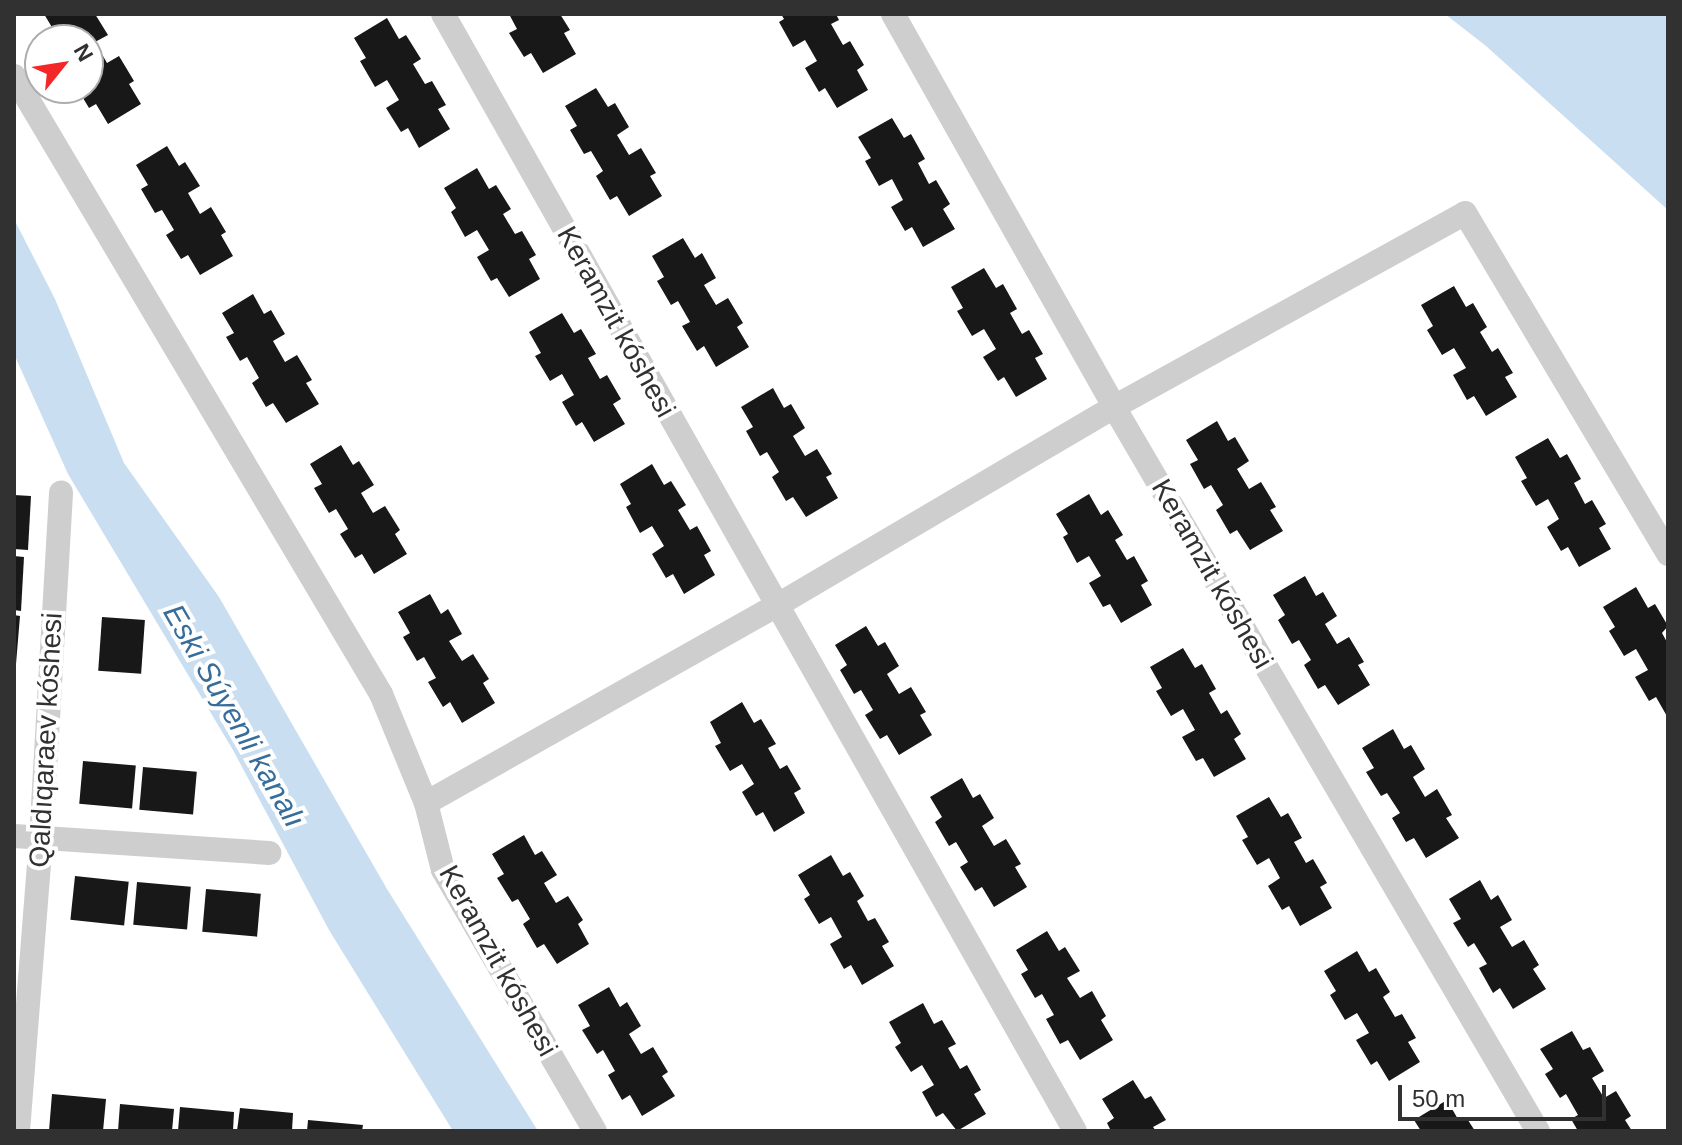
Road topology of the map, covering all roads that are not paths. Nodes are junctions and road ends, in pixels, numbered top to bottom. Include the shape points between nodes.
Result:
1 (443, 14) edge
2 (893, 14) edge
3 (14, 76) edge
4 (1114, 407) junction
5 (61, 493) dead end
6 (1668, 554) edge
7 (776, 606) junction
8 (426, 803) junction
9 (14, 836) edge
10 (41, 840) junction
11 (269, 853) dead end
12 (18, 1131) edge
13 (595, 1131) edge
14 (1075, 1131) edge
15 (1538, 1131) edge

1 - 7 street, Keramzit kóshesi
2 - 4 street, Keramzit kóshesi
3 - 8 street, Keramzit kóshesi via 381,694
4 - 6 street via 1465,213
4 - 7 street
4 - 15 street, Keramzit kóshesi
5 - 10 street, Qaldıqaraev kóshesi
7 - 8 street
7 - 14 street, Keramzit kóshesi
8 - 13 street, Keramzit kóshesi via 443,870
9 - 10 street
10 - 11 street
10 - 12 street, Qaldıqaraev kóshesi

